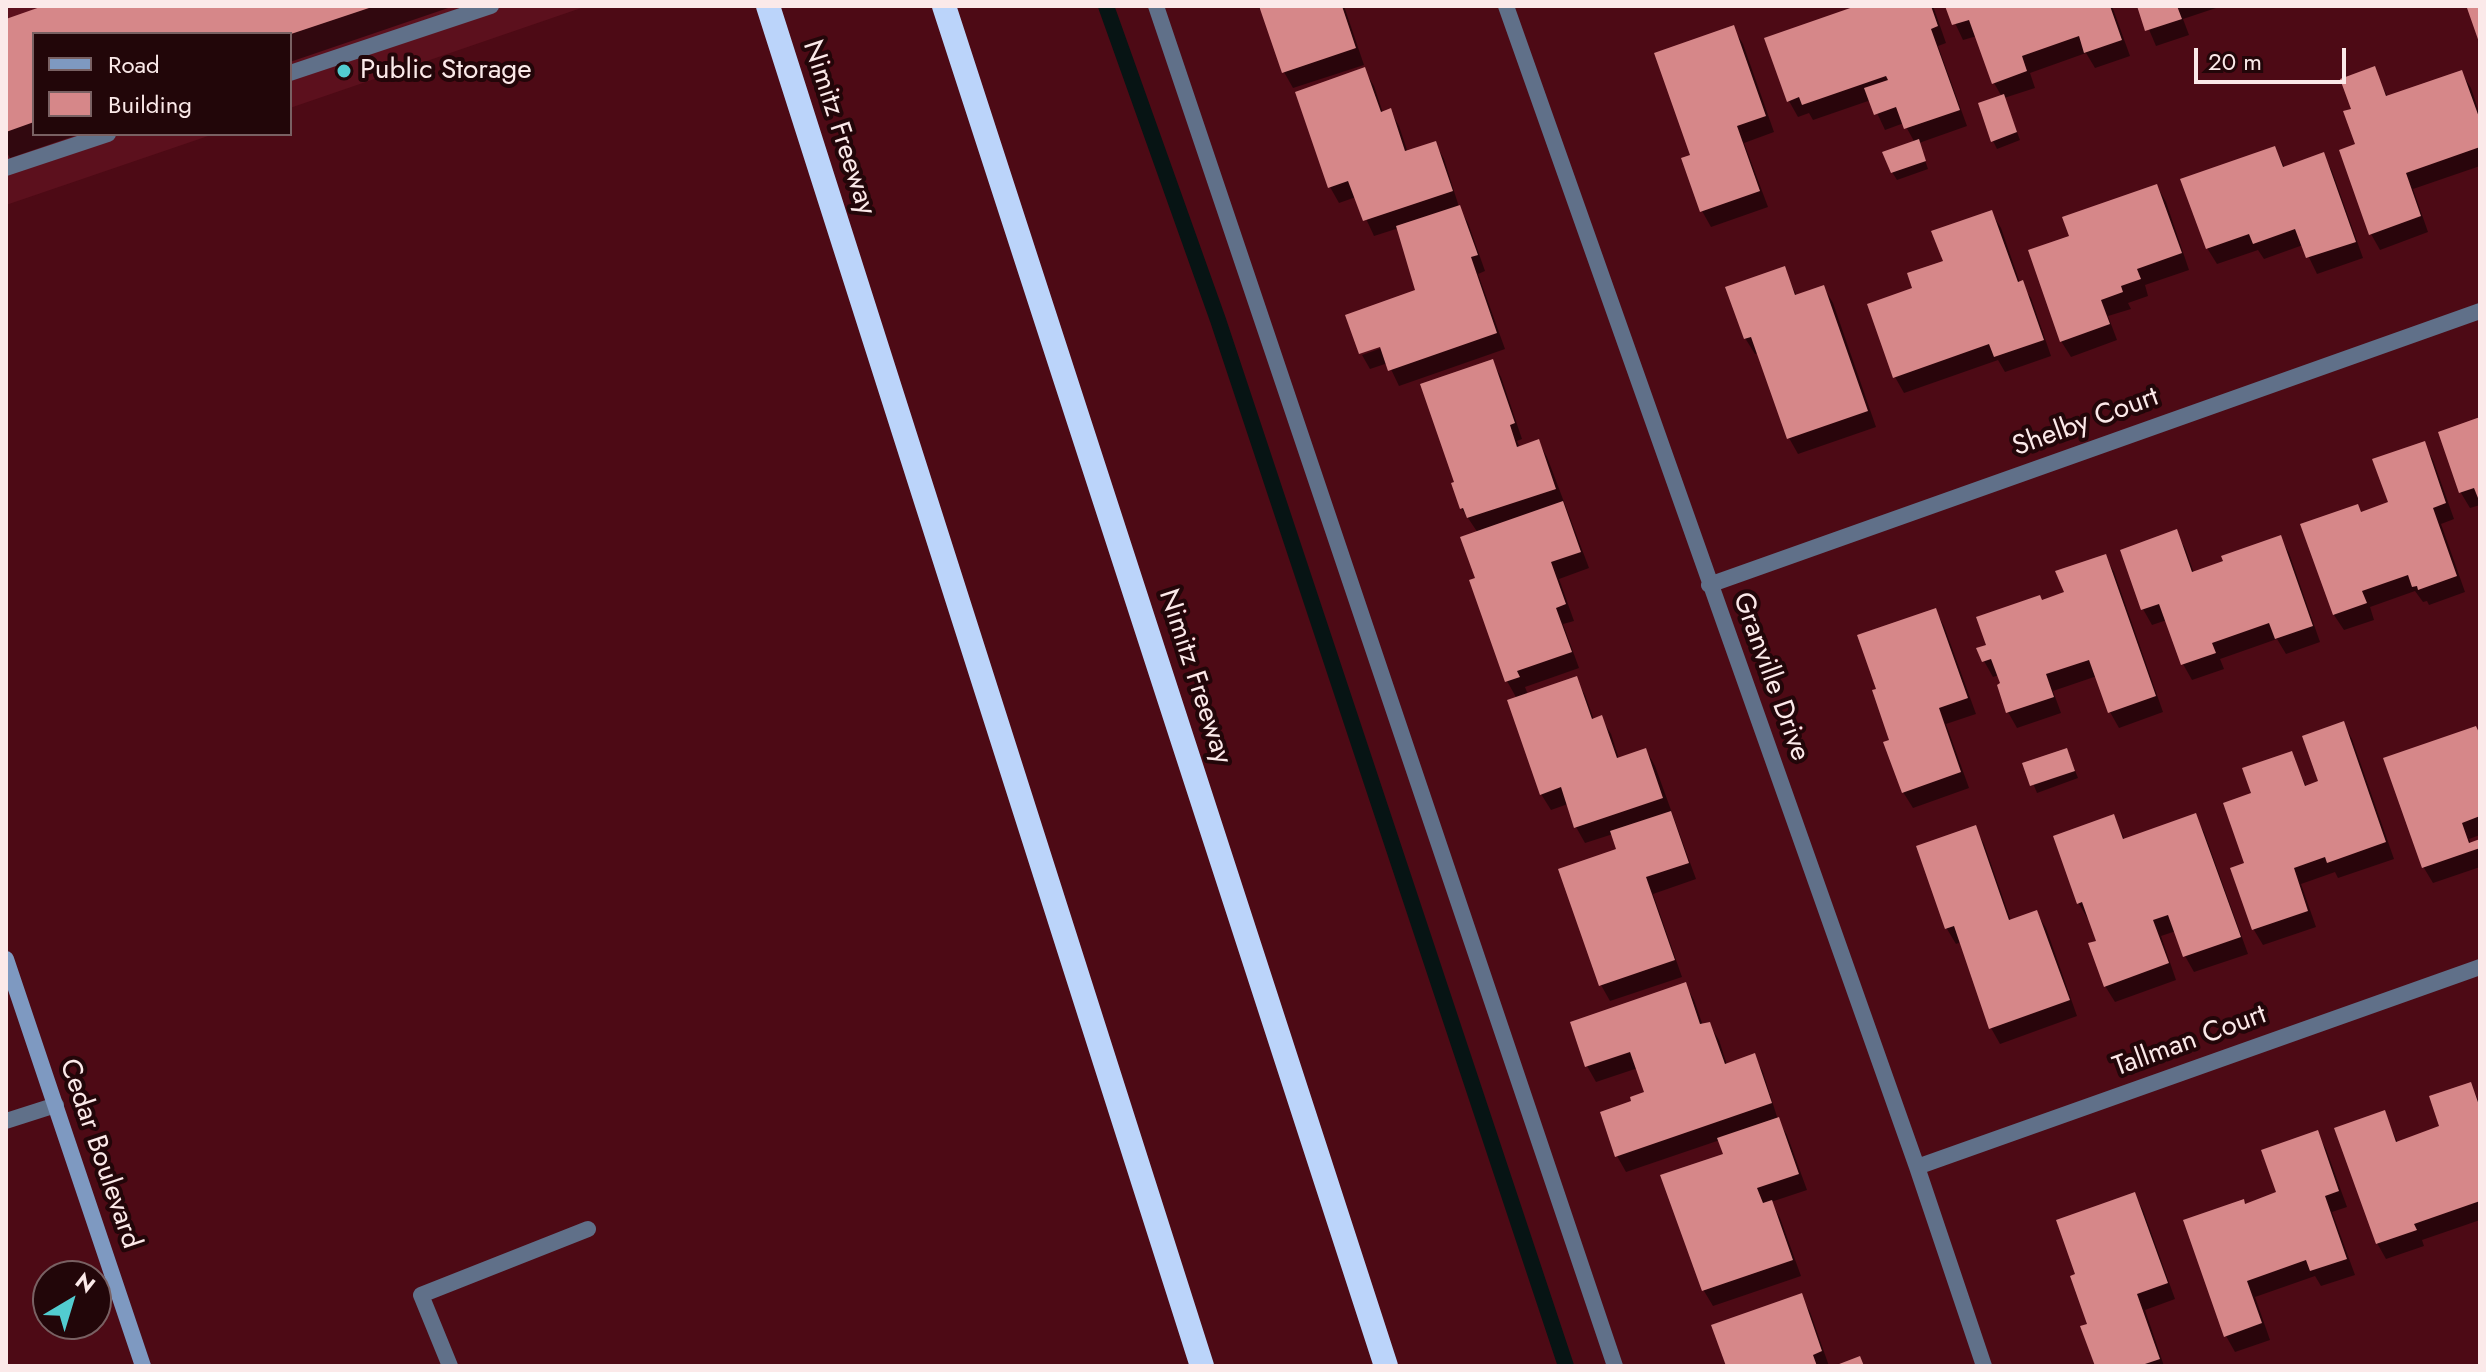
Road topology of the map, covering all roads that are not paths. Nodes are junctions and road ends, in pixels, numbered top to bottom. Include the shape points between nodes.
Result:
1 (491, 6) edge
2 (768, 6) edge
3 (944, 6) edge
4 (1156, 6) edge
5 (1506, 6) edge
6 (292, 72) edge
7 (102, 136) edge
8 (6, 168) edge
9 (2480, 311) edge
10 (1709, 585) junction
11 (6, 959) edge
12 (2480, 967) edge
13 (56, 1105) junction
14 (6, 1121) edge
15 (1917, 1167) junction
16 (588, 1229) dead end
17 (143, 1366) edge
18 (450, 1366) edge
19 (1202, 1366) edge
20 (1386, 1366) edge
21 (1615, 1366) edge
22 (1984, 1366) edge

1 - 6 street
2 - 19 highway, Nimitz Freeway
3 - 20 highway, Nimitz Freeway
4 - 21 street
5 - 10 street, Granville Drive
7 - 8 street
9 - 10 street, Shelby Court
10 - 15 street, Granville Drive
11 - 13 main road, Cedar Boulevard
12 - 15 street, Tallman Court
13 - 14 street
13 - 17 main road, Cedar Boulevard
15 - 22 street, Granville Drive
16 - 18 street via 421,1295

